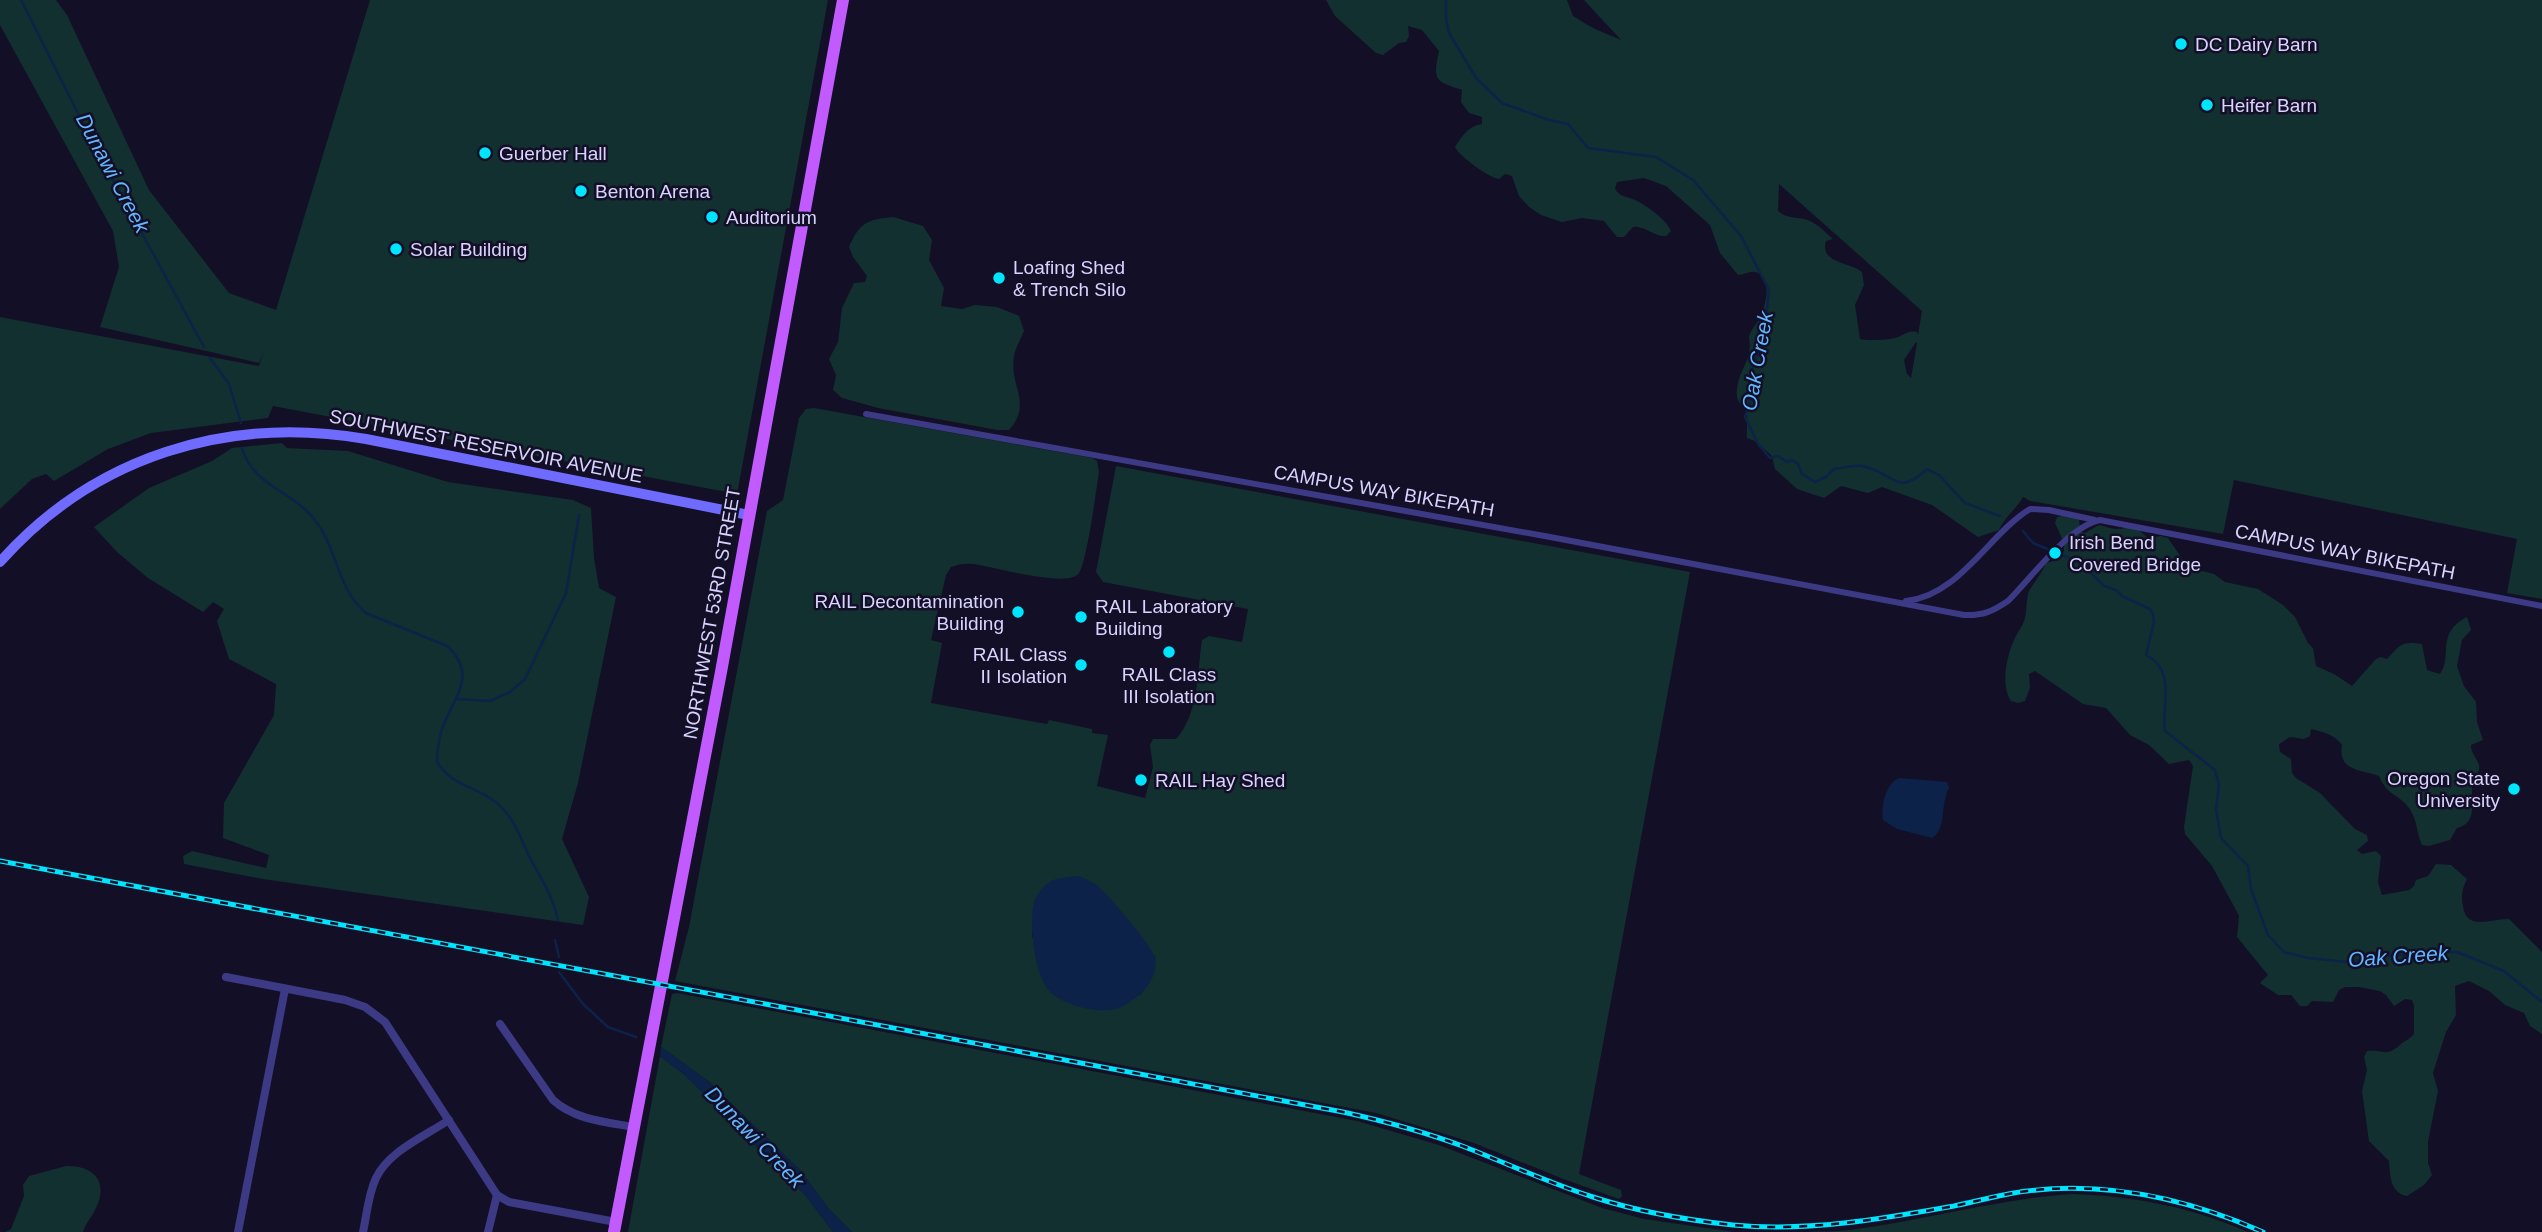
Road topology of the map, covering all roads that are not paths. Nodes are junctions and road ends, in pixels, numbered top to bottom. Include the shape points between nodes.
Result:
1 (843, 0) edge
2 (866, 414) dead end
3 (750, 515) junction
4 (2100, 520) junction
5 (0, 562) edge
6 (1897, 601) junction
7 (2542, 606) edge
8 (226, 977) dead end
9 (285, 989) junction
10 (500, 1024) dead end
11 (449, 1120) junction
12 (634, 1127) junction
13 (497, 1195) junction
14 (615, 1227) edge
15 (238, 1232) edge
16 (363, 1232) edge
17 (488, 1232) edge

1 - 3 main road, NORTHWEST 53RD STREET
2 - 6 street, CAMPUS WAY BIKEPATH
3 - 5 main road, SOUTHWEST RESERVOIR AVENUE via 366,439 325,432 272,432 207,440 115,473 61,506 23,536
3 - 12 main road, NORTHWEST 53RD STREET
4 - 6 street, CAMPUS WAY BIKEPATH via 2030,509 1946,584 1922,597
4 - 6 street, CAMPUS WAY BIKEPATH via 2066,542 2008,601 1986,614 1964,615
4 - 7 street, CAMPUS WAY BIKEPATH
8 - 9 street
9 - 11 street via 345,1000 374,1013 385,1022
9 - 15 street
10 - 12 street via 564,1110
11 - 13 street
11 - 16 street via 382,1169 371,1191
12 - 14 main road, NORTHWEST 53RD STREET
13 - 14 street via 509,1202
13 - 17 street

